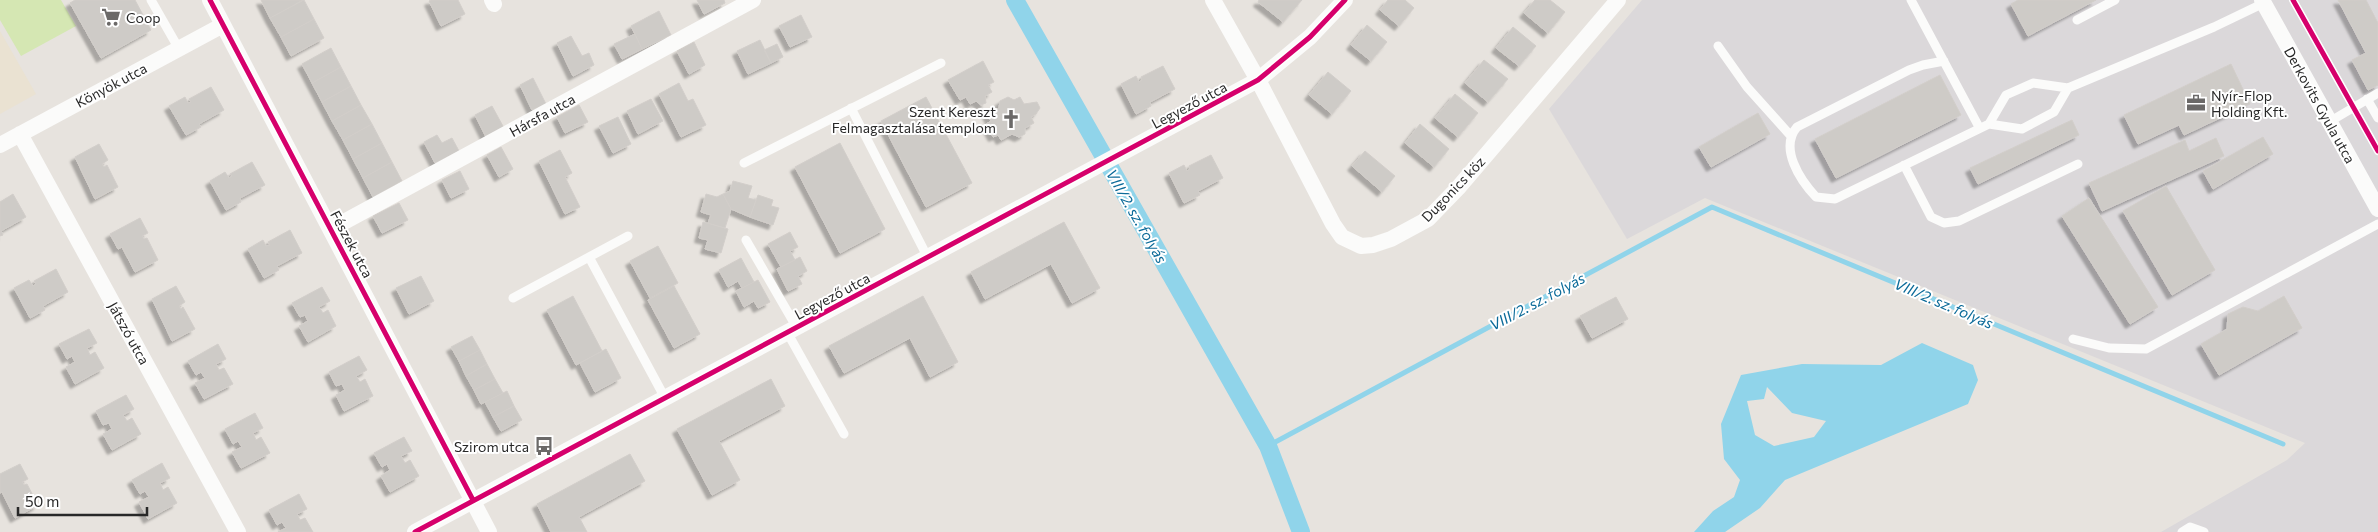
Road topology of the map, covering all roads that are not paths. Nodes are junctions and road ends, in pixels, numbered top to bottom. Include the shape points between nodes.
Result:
1 (151, 0) edge
2 (210, 0) edge
3 (753, 0) edge
4 (1213, 0) edge
5 (1345, 0) edge
6 (1618, 0) edge
7 (1911, 0) edge
8 (2115, 0) edge
9 (2263, 2) edge
10 (2077, 20) dead end
11 (223, 25) junction
12 (1718, 46) dead end
13 (179, 49) junction
14 (1944, 61) junction
15 (940, 63) dead end
16 (1258, 80) junction
17 (2068, 88) junction
18 (2378, 93) edge
19 (2367, 99) junction
20 (851, 108) junction
21 (2378, 118) edge
22 (2329, 122) junction
23 (1989, 124) junction
24 (1979, 127) junction
25 (20, 134) junction
26 (1790, 135) junction
27 (0, 144) edge
28 (744, 162) dead end
29 (2078, 164) dead end
30 (1904, 165) junction
31 (2378, 209) edge
32 (2378, 224) edge
33 (331, 229) junction
34 (628, 236) dead end
35 (746, 240) dead end
36 (589, 257) junction
37 (928, 258) junction
38 (513, 298) dead end
39 (792, 330) junction
40 (2073, 339) dead end
41 (665, 398) junction
42 (844, 434) dead end
43 (473, 500) junction
44 (238, 532) edge
45 (415, 532) edge
46 (490, 532) edge
47 (2182, 532) edge
48 (2204, 532) edge

1 - 13 lane
2 - 11 street, Fészek utca
3 - 33 street, Hársfa utca
4 - 16 street, Dugonics köz
5 - 16 street, Legyező utca via 1310,37
6 - 16 street, Dugonics köz via 1428,219 1373,245 1361,246 1342,237
7 - 14 lane
8 - 10 lane
9 - 17 lane via 2214,27
9 - 22 street, Derkovits Gyula utca
11 - 13 street, Könyök utca
11 - 33 street, Fészek utca
12 - 26 lane via 1747,86
13 - 25 street, Könyök utca
14 - 24 lane
14 - 26 lane via 1908,70 1797,127
15 - 20 lane
16 - 37 street, Legyező utca
17 - 23 lane via 2054,112 2022,129
17 - 23 lane via 2033,83 2006,95
18 - 19 lane
19 - 21 lane
19 - 22 lane
20 - 28 lane
20 - 37 lane
22 - 31 street, Derkovits Gyula utca
23 - 24 lane
24 - 30 lane
25 - 27 street, Könyök utca
25 - 44 street, Játszó utca
26 - 30 lane via 1789,152 1816,197 1835,199
29 - 30 lane via 1959,221 1944,223 1931,218
32 - 40 lane via 2146,349 2109,348
33 - 43 street, Fészek utca
34 - 36 lane
35 - 39 lane
36 - 38 lane
36 - 41 lane
37 - 39 street, Legyező utca
39 - 41 street, Legyező utca
39 - 42 lane
41 - 43 street, Legyező utca
43 - 45 street, Legyező utca
43 - 46 street
47 - 48 lane via 2190,528

